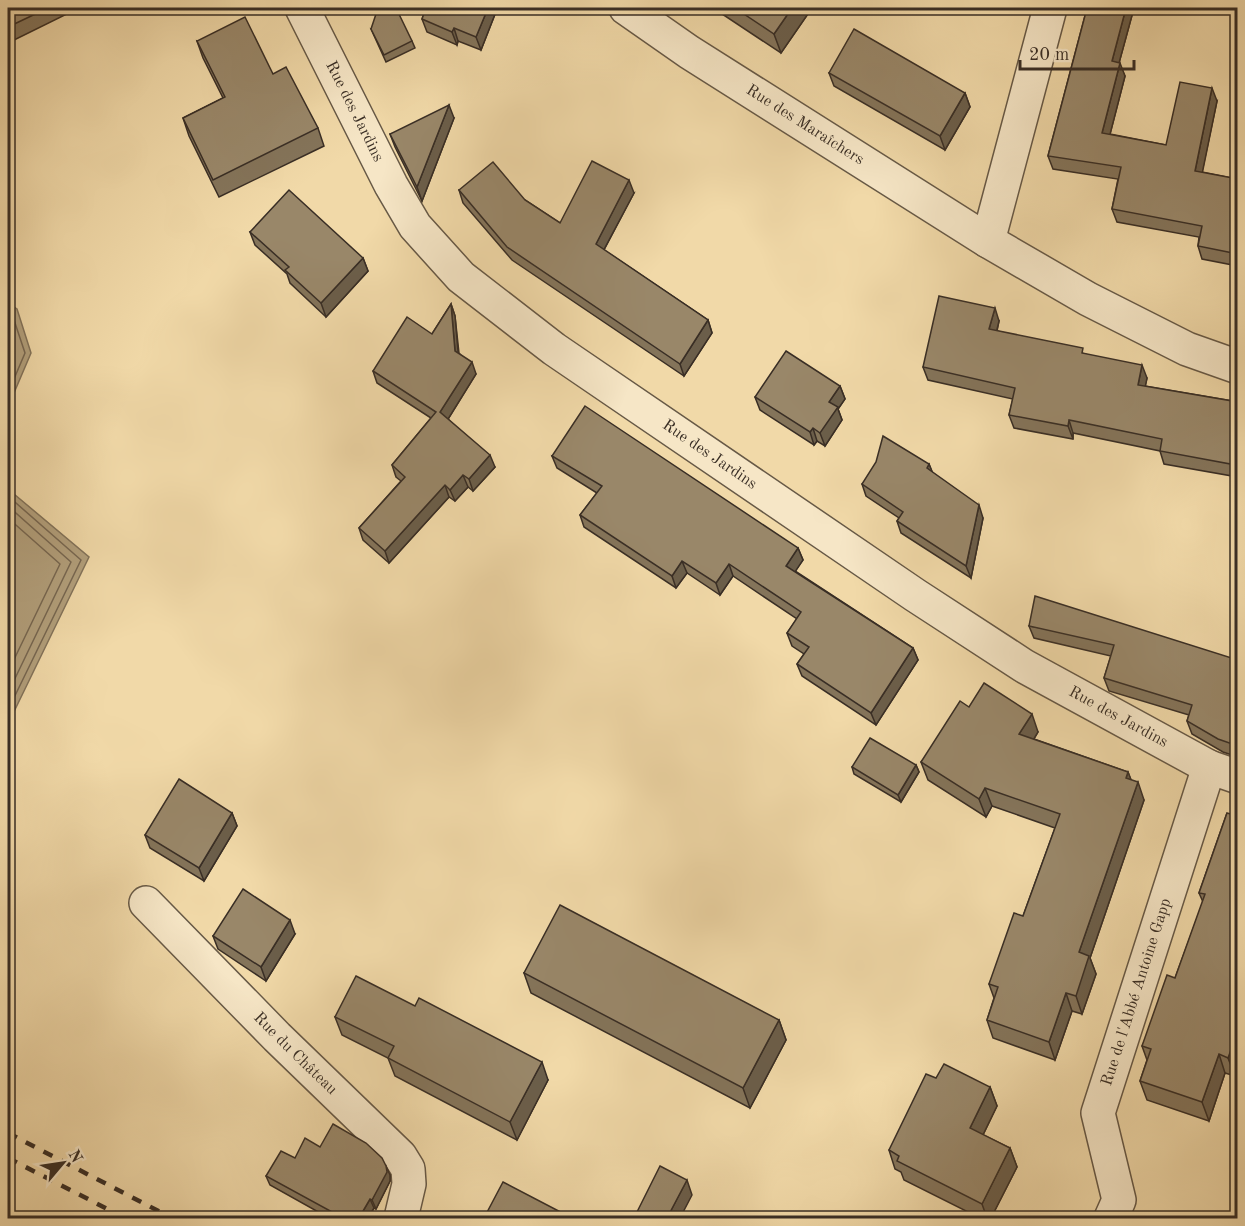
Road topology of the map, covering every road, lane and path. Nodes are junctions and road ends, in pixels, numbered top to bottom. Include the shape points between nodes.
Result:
1 (302, 8) edge
2 (626, 8) edge
3 (1050, 8) edge
4 (988, 241) junction
5 (1238, 367) edge
6 (1223, 772) edge
7 (146, 903) dead end
8 (401, 1218) edge
9 (1111, 1218) edge

1 - 6 street, Rue des Jardins via 415,226 461,277 554,349 915,596 1024,666
2 - 4 street, Rue des Maraîchers
3 - 4 street
4 - 5 street, Rue des Maraîchers via 1088,300 1187,349
6 - 9 street, Rue de l'Abbé Antoine Gapp via 1098,1113 1119,1200
7 - 8 street, Rue du Château via 400,1156 408,1169 409,1184

